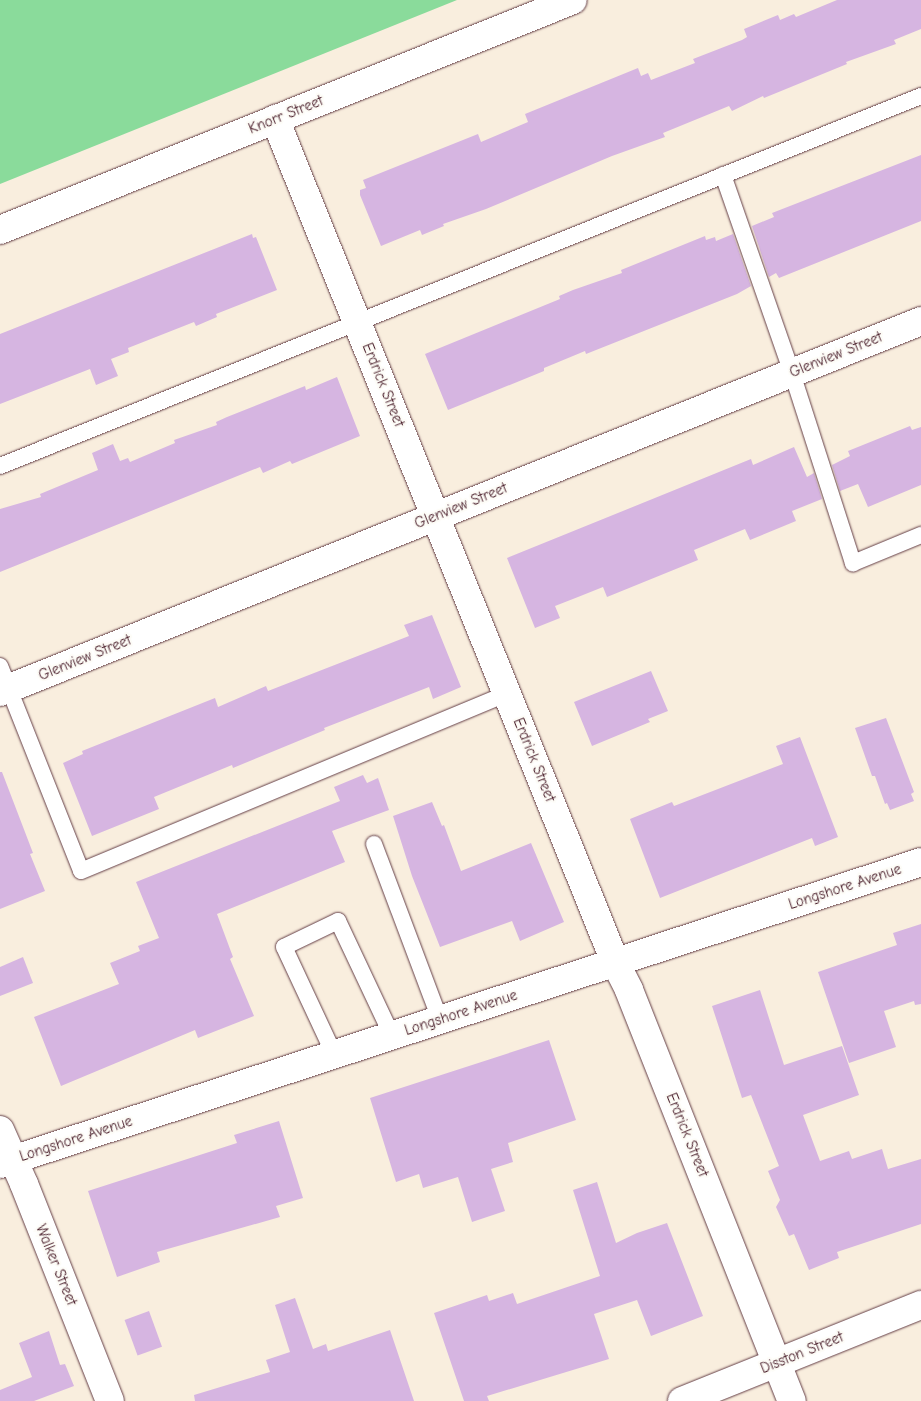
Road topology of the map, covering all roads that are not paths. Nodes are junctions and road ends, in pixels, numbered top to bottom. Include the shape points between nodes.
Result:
1 (573, 0) edge
2 (921, 96) edge
3 (276, 120) junction
4 (723, 175) junction
5 (0, 230) edge
6 (357, 321) junction
7 (921, 321) edge
8 (792, 373) junction
9 (0, 466) edge
10 (436, 516) junction
11 (921, 535) edge
12 (3, 682) edge
13 (507, 694) junction
14 (374, 844) dead end
15 (921, 862) edge
16 (616, 962) junction
17 (440, 1020) junction
18 (392, 1036) junction
19 (334, 1054) junction
20 (0, 1130) edge
21 (6, 1162) edge
22 (921, 1305) edge
23 (777, 1363) junction
24 (110, 1401) edge
25 (682, 1401) edge
26 (792, 1401) edge

1 - 3 street, Knorr Street
2 - 4 lane
3 - 5 street, Knorr Street
3 - 6 street, Erdrick Street
4 - 6 lane
4 - 8 lane
6 - 9 lane
6 - 10 street, Erdrick Street
7 - 8 street, Glenview Street
8 - 10 street, Glenview Street
8 - 11 lane via 853,563
10 - 12 street, Glenview Street
10 - 13 street, Erdrick Street
12 - 13 lane via 81,871
13 - 16 street, Erdrick Street
14 - 17 lane
15 - 16 street, Longshore Avenue
16 - 17 street, Longshore Avenue
16 - 23 street, Erdrick Street
17 - 18 street, Longshore Avenue
18 - 19 street, Longshore Avenue
18 - 19 lane via 338,921 284,947
19 - 21 street, Longshore Avenue
20 - 21 street, Walker Street
21 - 24 street, Walker Street via 24,1184
22 - 23 street, Disston Street
23 - 25 street, Disston Street
23 - 26 street, Erdrick Street

